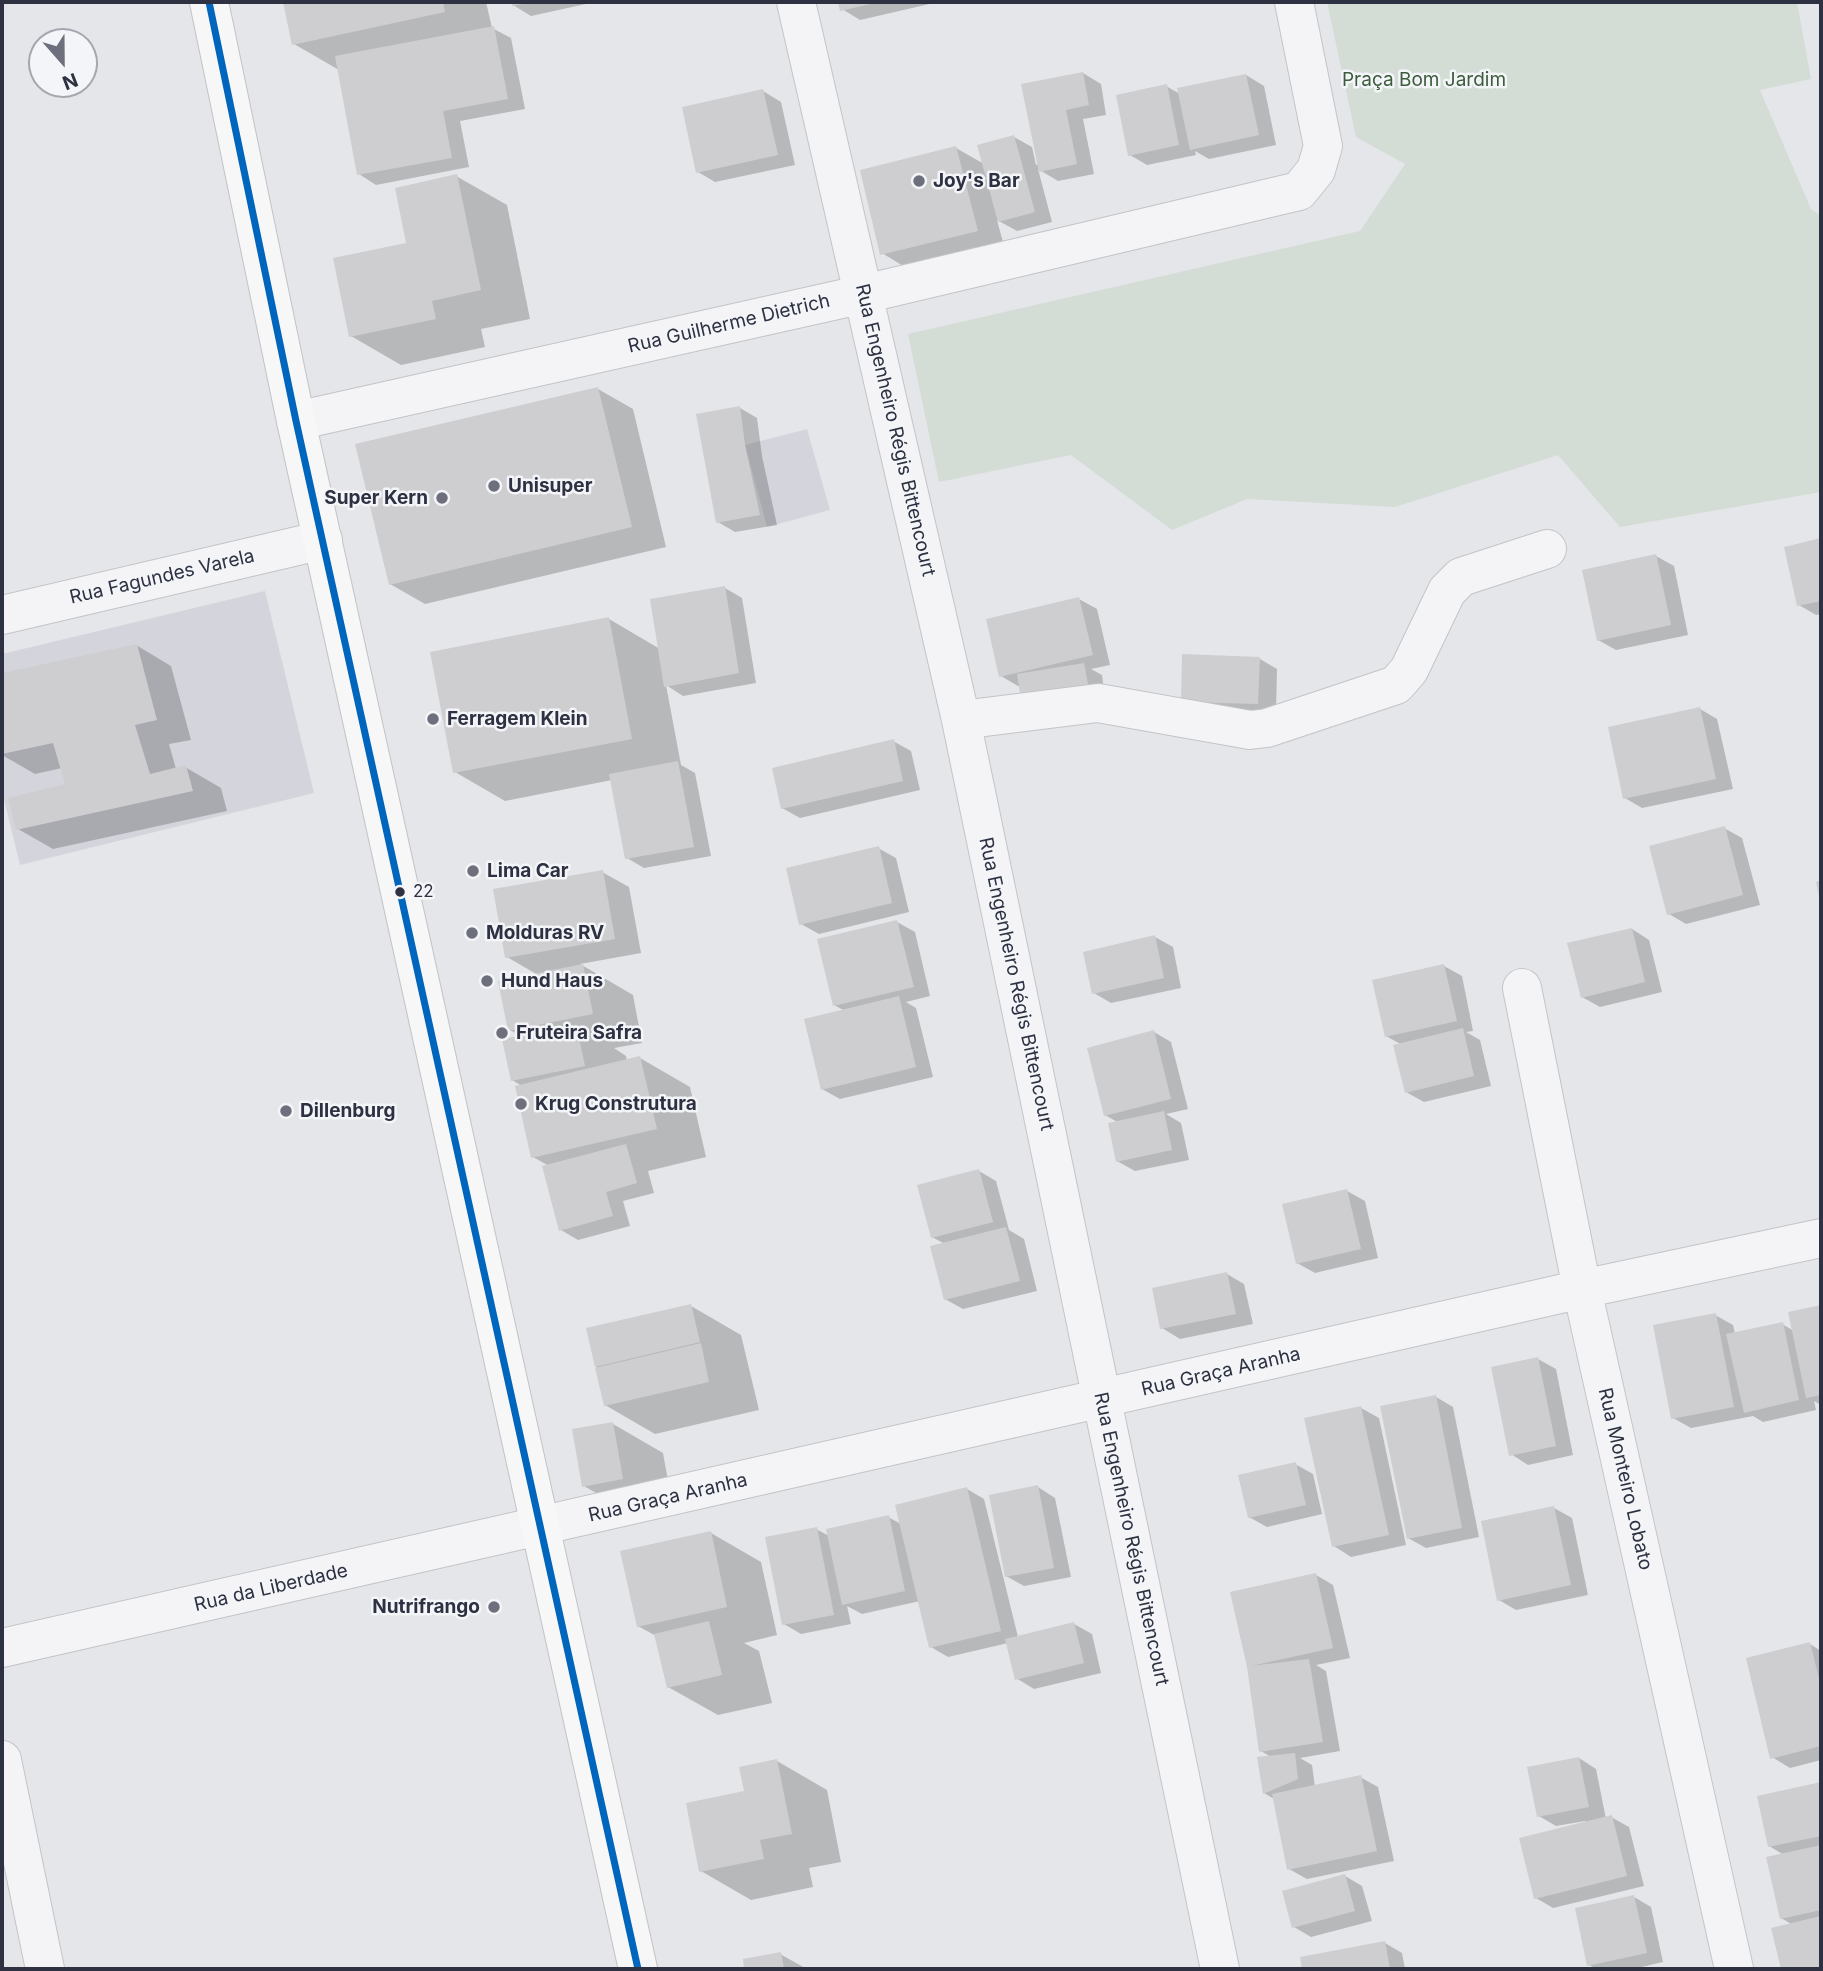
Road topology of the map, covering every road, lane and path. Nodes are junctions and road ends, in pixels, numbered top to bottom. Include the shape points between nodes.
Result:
1 (209, 2) edge
2 (796, 2) edge
3 (1294, 2) edge
4 (864, 294) junction
5 (296, 421) junction
6 (323, 540) junction
7 (1547, 549) dead end
8 (2, 615) edge
9 (961, 720) junction
10 (1522, 988) dead end
11 (1821, 1238) edge
12 (1583, 1290) junction
13 (1101, 1399) junction
14 (540, 1527) junction
15 (2, 1648) edge
16 (2, 1760) edge
17 (45, 1969) edge
18 (638, 1969) edge
19 (1220, 1969) edge
20 (1734, 1969) edge

1 - 5 main road
2 - 4 street, Rua Engenheiro Régis Bittencourt
3 - 4 street, Rua Guilherme Dietrich via 1323,146 1316,170 1298,191
4 - 5 street, Rua Guilherme Dietrich
4 - 9 street, Rua Engenheiro Régis Bittencourt
5 - 6 main road
6 - 8 street, Rua Fagundes Varela
6 - 14 main road
7 - 9 street via 1461,577 1447,591 1409,670 1396,685 1267,728 1250,730 1098,703
9 - 13 street, Rua Engenheiro Régis Bittencourt
10 - 12 street, Rua Monteiro Lobato
11 - 12 street, Rua Graça Aranha
12 - 13 street, Rua Graça Aranha
12 - 20 street, Rua Monteiro Lobato
13 - 14 street, Rua Graça Aranha
13 - 19 street, Rua Engenheiro Régis Bittencourt
14 - 15 street, Rua da Liberdade
14 - 18 main road
16 - 17 street

